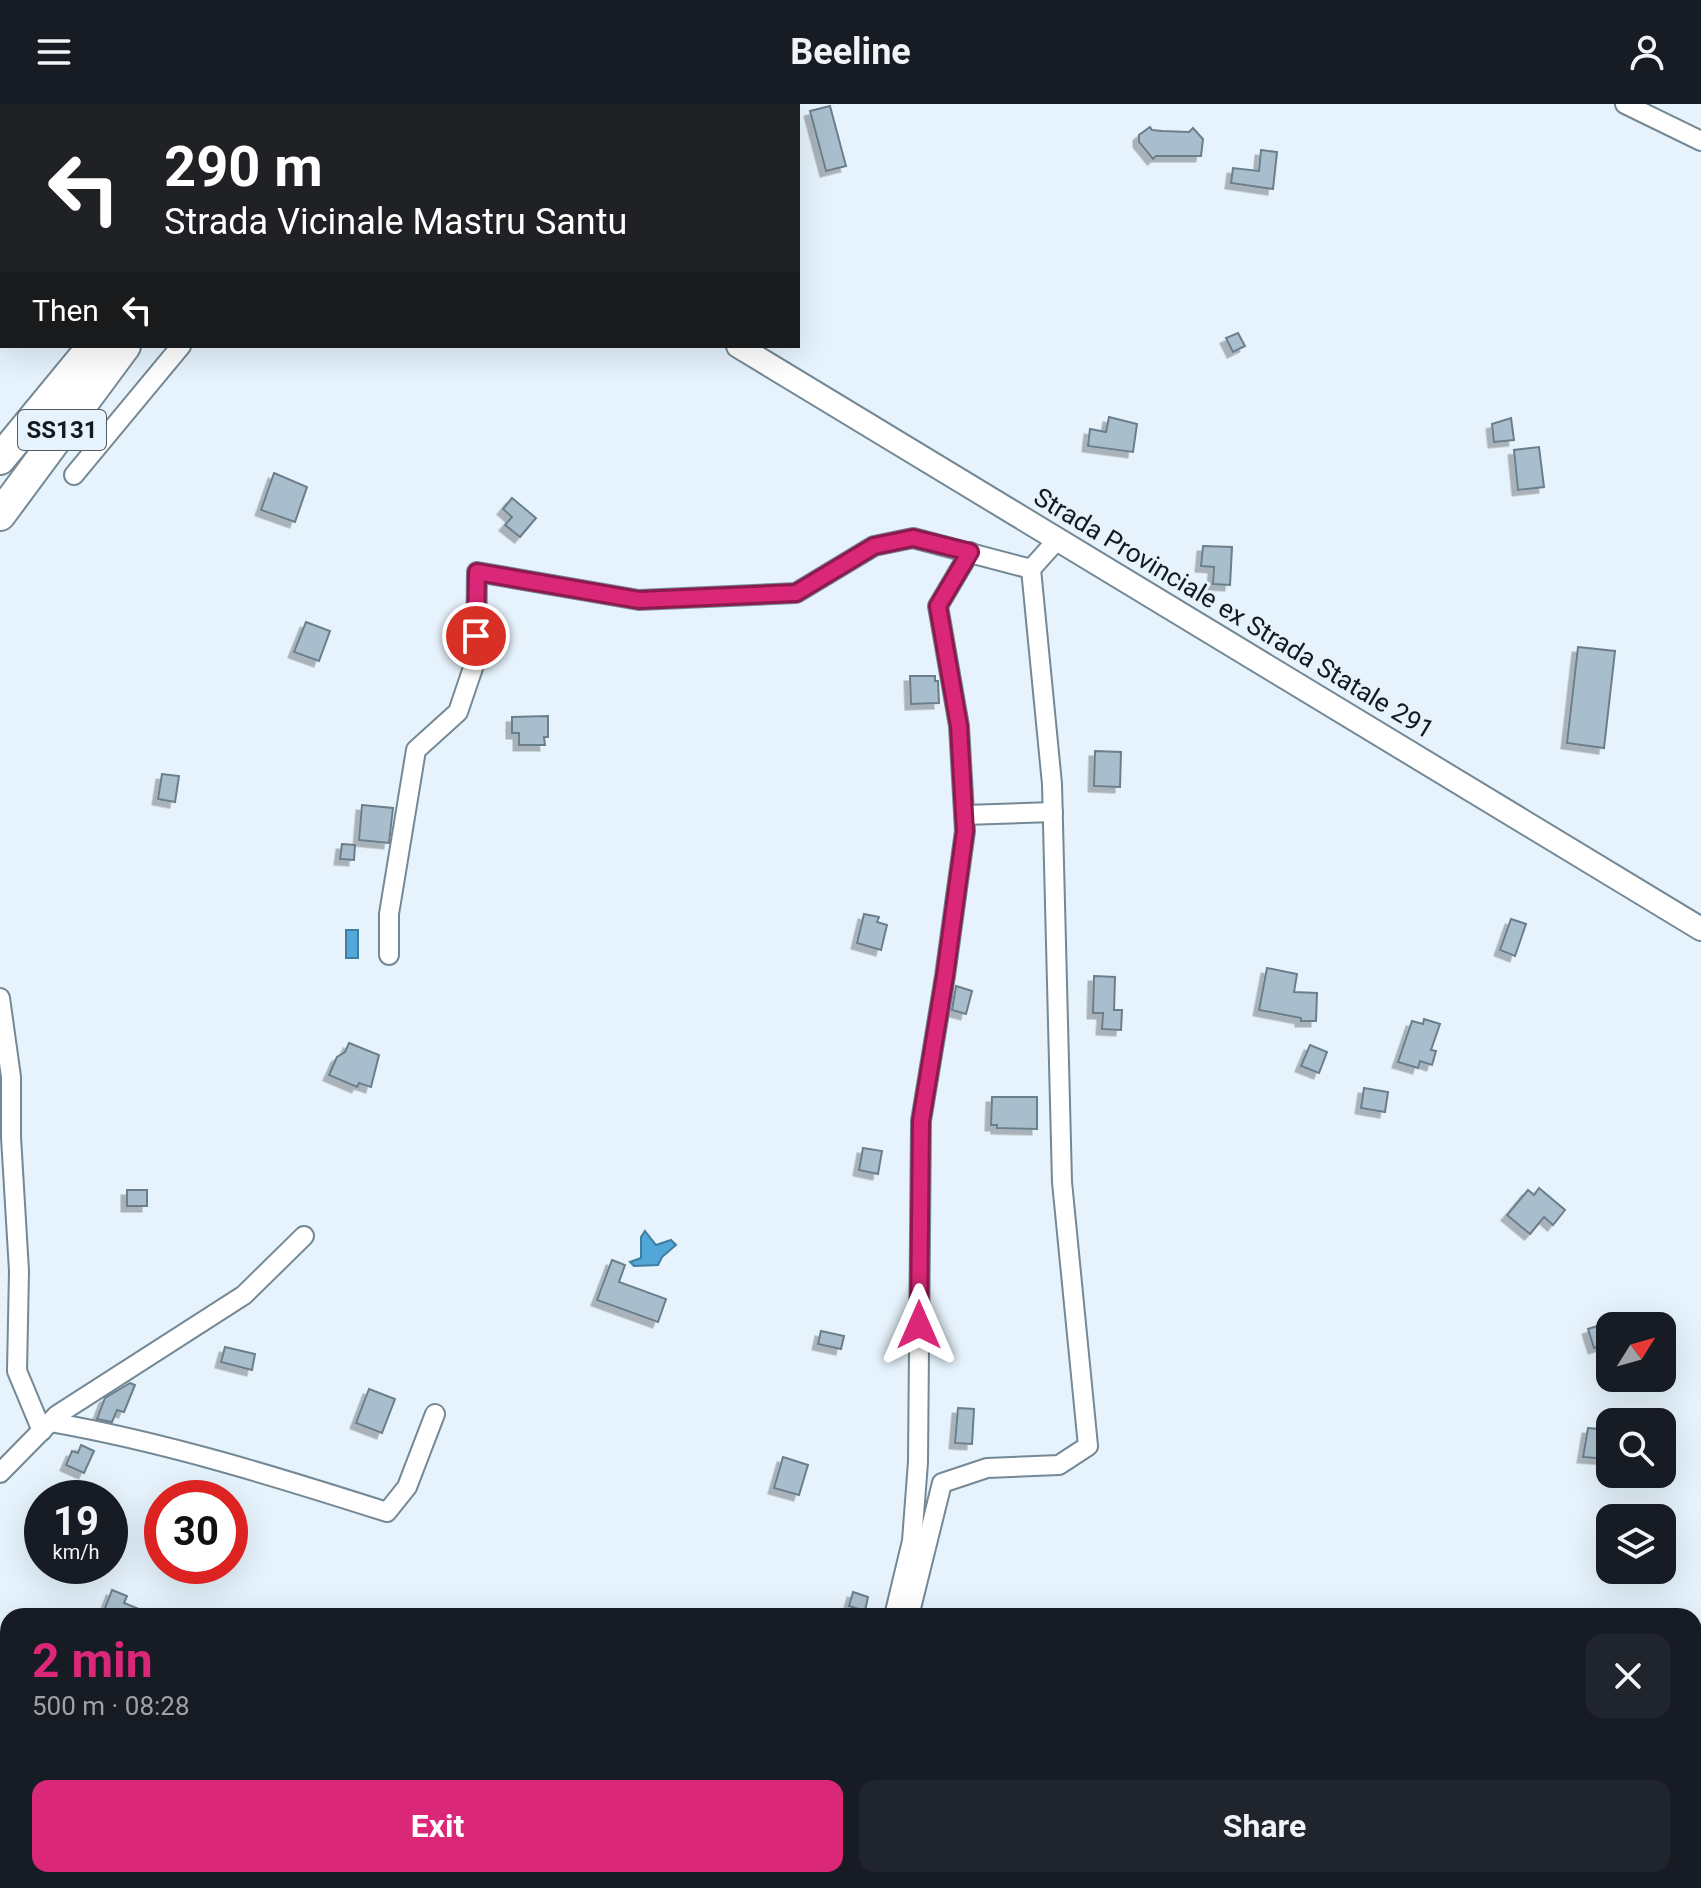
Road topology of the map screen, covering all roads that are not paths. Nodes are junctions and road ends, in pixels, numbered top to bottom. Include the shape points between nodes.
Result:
1 (1625, 104) edge
2 (1701, 141) edge
3 (91, 348) edge
4 (124, 348) edge
5 (179, 348) edge
6 (741, 348) edge
7 (0, 459) edge
8 (74, 475) dead end
9 (0, 515) edge
10 (1058, 539) junction
11 (970, 552) junction
12 (1031, 569) junction
13 (1053, 812) junction
14 (964, 815) junction
15 (1701, 929) edge
16 (389, 955) dead end
17 (0, 998) edge
18 (304, 1236) dead end
19 (9, 1358) edge
20 (435, 1414) dead end
21 (46, 1426) junction
22 (0, 1473) edge
23 (896, 1608) edge
24 (911, 1608) edge

1 - 2 street
3 - 7 highway, SS131
4 - 9 highway, SS131
5 - 8 street
6 - 10 street, Strada Provinciale ex Strada Statale 291
10 - 12 street
10 - 15 street, Strada Provinciale ex Strada Statale 291
11 - 12 street
11 - 14 street via 938,606 959,726
11 - 16 street via 913,538 874,546 796,593 639,600 477,572 476,659 458,712 416,750 389,914
12 - 13 street
13 - 14 street
13 - 24 street via 1062,1182 1088,1446 1059,1465 987,1468 942,1483
14 - 23 street via 921,1121 918,1462 912,1541
17 - 19 street via 11,1077 19,1271
18 - 21 street via 244,1295
19 - 21 street
20 - 21 street via 407,1487 387,1512 97,1430
21 - 22 street

